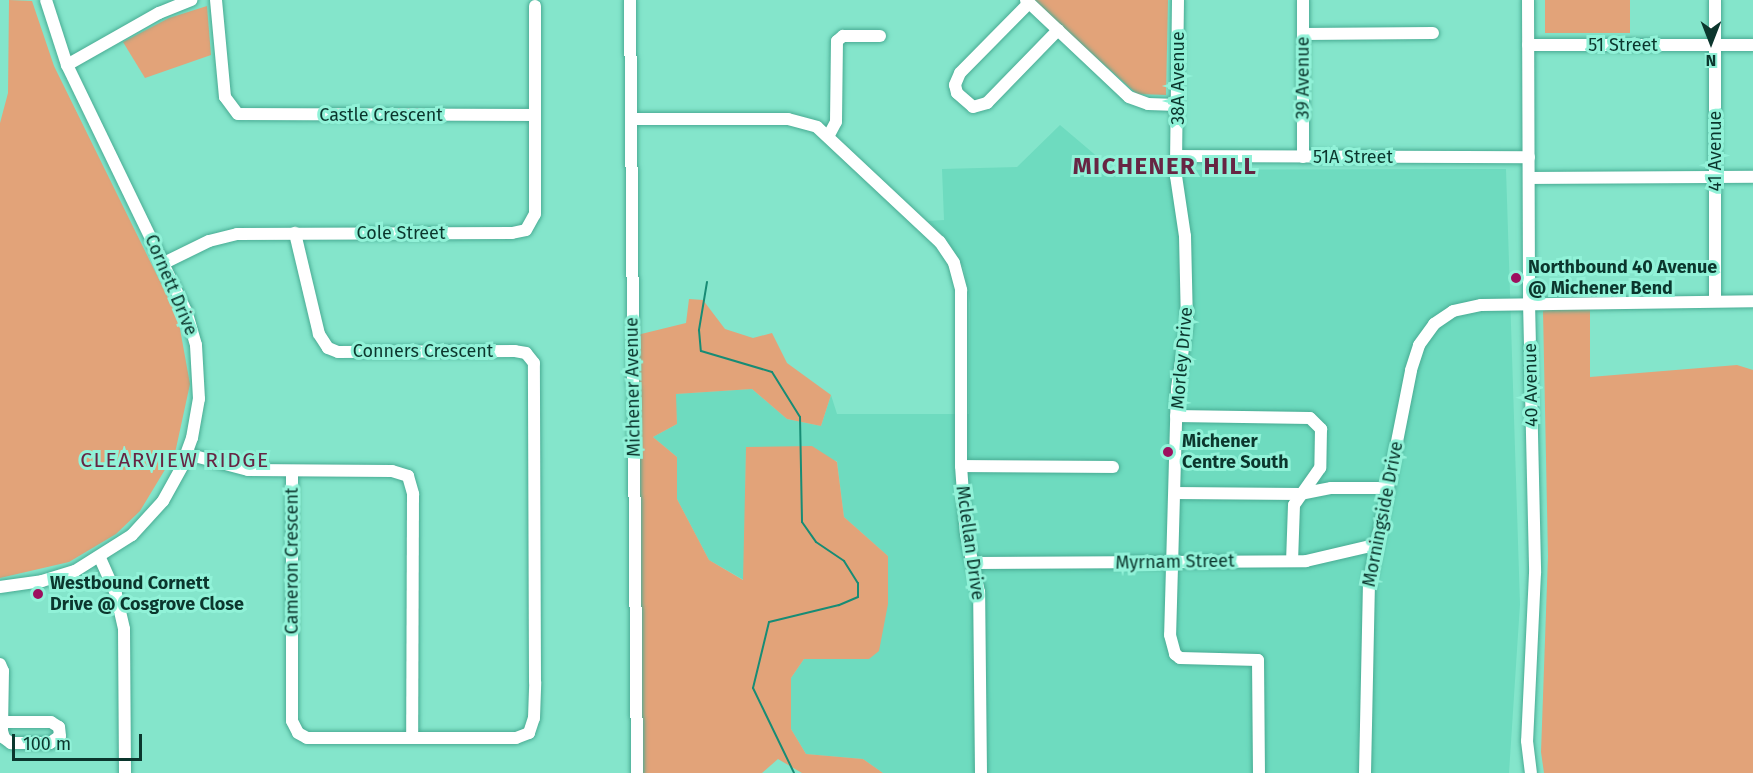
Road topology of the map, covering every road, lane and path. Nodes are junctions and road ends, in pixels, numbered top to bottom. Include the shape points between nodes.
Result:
1 (46, 0) edge
2 (192, 0) edge
3 (216, 0) edge
4 (630, 0) edge
5 (1178, 0) edge
6 (1303, 0) edge
7 (1528, 0) edge
8 (1715, 0) edge
9 (1027, 1) edge
10 (535, 6) dead end
11 (1058, 30) junction
12 (1433, 33) dead end
13 (1303, 34) junction
14 (880, 36) dead end
15 (1528, 45) junction
16 (1715, 45) junction
17 (1753, 45) edge
18 (67, 65) junction
19 (1177, 105) junction
20 (534, 115) junction
21 (631, 119) junction
22 (829, 135) junction
23 (1177, 156) junction
24 (1303, 157) junction
25 (1529, 157) junction
26 (1529, 177) junction
27 (1715, 177) junction
28 (1753, 177) edge
29 (295, 233) junction
30 (164, 263) junction
31 (1715, 301) junction
32 (1753, 301) edge
33 (1529, 302) junction
34 (530, 357) joint
35 (1176, 416) junction
36 (187, 454) junction
37 (961, 466) junction
38 (1113, 467) dead end
39 (292, 471) junction
40 (1388, 488) junction
41 (1175, 493) junction
42 (1300, 494) junction
43 (1375, 545) junction
44 (100, 558) junction
45 (1172, 561) junction
46 (1292, 561) junction
47 (974, 563) junction
48 (0, 587) edge
49 (0, 663) edge
50 (3, 722) dead end
51 (412, 738) junction
52 (1531, 771) edge
53 (125, 773) edge
54 (637, 773) edge
55 (981, 773) edge
56 (1259, 773) edge
57 (1365, 773) edge

1 - 18 street, Cornett Drive
2 - 18 street via 159,12
3 - 20 street, Castle Crescent via 225,97 238,114
4 - 21 street, Michener Avenue
5 - 19 street, 38A Avenue
6 - 13 street, 39 Avenue
7 - 15 street, 40 Avenue
8 - 16 street, 41 Avenue
9 - 11 street
9 - 11 street via 960,74 955,85 957,93 973,106 987,103
10 - 20 street
11 - 19 street via 1129,97 1148,104
12 - 13 street
13 - 24 street, 39 Avenue
14 - 22 street via 843,36 837,41 836,122
15 - 16 street, 51 Street
15 - 25 street, 40 Avenue
16 - 17 street, 51 Street
16 - 27 street, 41 Avenue
18 - 30 street, Cornett Drive
19 - 23 street, 38A Avenue
20 - 29 street, Cole Street via 535,214 526,230
21 - 22 street via 794,120
21 - 54 street, Michener Avenue
22 - 37 street via 949,254 961,290
23 - 24 street, 51A Street
23 - 35 street, Morley Drive via 1185,236 1187,322
24 - 25 street, 51A Street
25 - 26 street, 40 Avenue
26 - 27 street
26 - 33 street, 40 Avenue
27 - 28 street
27 - 31 street, 41 Avenue
29 - 30 street, Cole Street via 224,237
29 - 34 street, Conners Crescent via 319,334 328,348 338,352 515,351
30 - 36 street, Cornett Drive via 186,311 198,362 197,419
31 - 32 street
31 - 33 street
33 - 40 street, Morningside Drive via 1466,307 1442,316 1428,331 1411,370
33 - 52 street, 40 Avenue via 1535,573 1527,741
34 - 51 street, Cameron Crescent via 535,369 534,724 529,733 516,738
35 - 41 street, Morley Drive
35 - 42 street via 1310,418 1321,429 1321,463
36 - 39 street via 237,468
36 - 44 street, Cornett Drive via 172,486 145,522
37 - 38 street, Mclellan Drive
37 - 47 street, Mclellan Drive via 965,525
39 - 51 street, Cameron Crescent via 293,726 307,738
39 - 51 street, Cameron Crescent via 392,471 411,481
40 - 42 street via 1331,488
40 - 43 street, Morningside Drive
41 - 42 street
41 - 45 street, Morley Drive
42 - 46 street via 1293,507
43 - 46 street, Myrnam Street
43 - 57 street, Morningside Drive via 1368,586
44 - 48 street, Cornett Drive via 52,579
44 - 53 street via 116,594 124,629
45 - 46 street, Myrnam Street
45 - 47 street, Myrnam Street
45 - 56 street, Morley Drive via 1170,635 1177,656 1258,660
47 - 55 street, Mclellan Drive via 979,599
49 - 50 street

